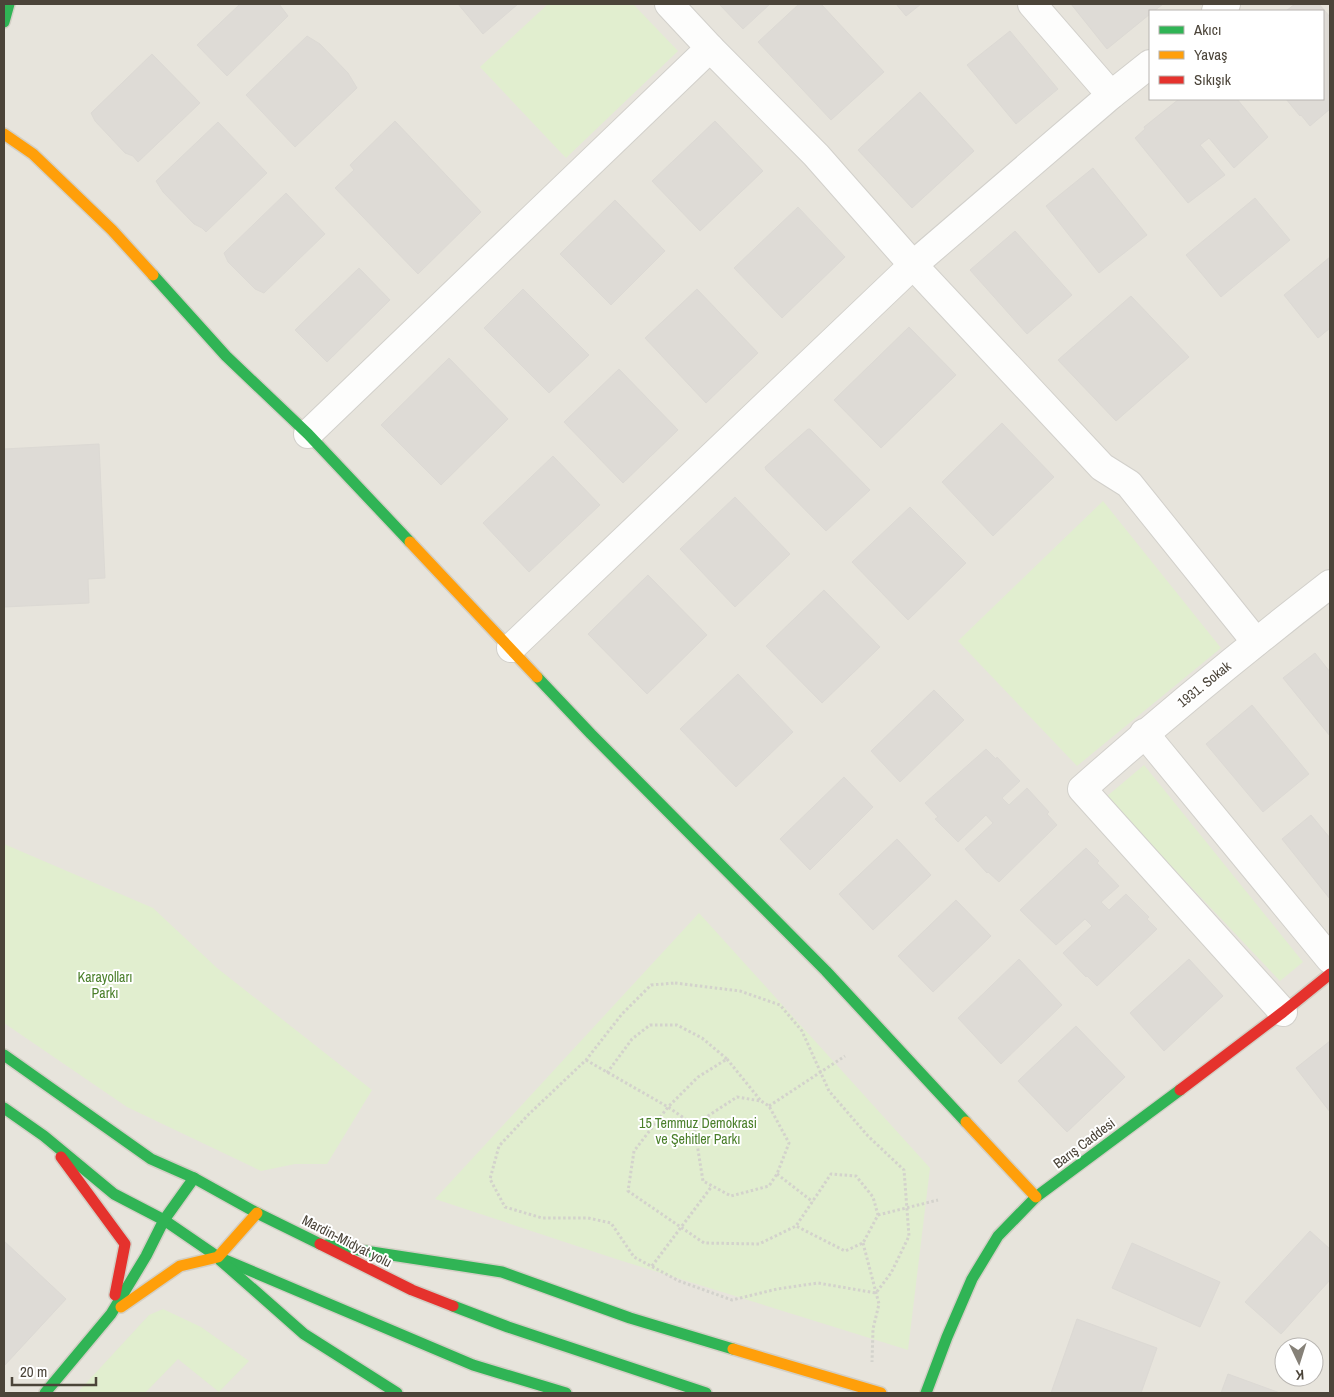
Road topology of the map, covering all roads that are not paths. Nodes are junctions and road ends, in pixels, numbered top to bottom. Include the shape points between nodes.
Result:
1 (9, 4) edge
2 (669, 4) edge
3 (1032, 4) edge
4 (4, 22) edge
5 (710, 48) junction
6 (1149, 65) edge
7 (1111, 95) junction
8 (4, 134) edge
9 (913, 265) junction
10 (308, 434) junction
11 (1330, 584) edge
12 (1256, 642) junction
13 (511, 648) junction
14 (1144, 733) junction
15 (1330, 959) edge
16 (1330, 974) edge
17 (1283, 1012) junction
18 (4, 1055) edge
19 (4, 1108) edge
20 (44, 1136) junction
21 (194, 1178) junction
22 (1036, 1197) junction
23 (257, 1213) junction
24 (164, 1220) junction
25 (317, 1243) junction
26 (218, 1257) junction
27 (111, 1314) junction
28 (876, 1391) edge
29 (45, 1393) edge
30 (396, 1393) edge
31 (566, 1393) edge
32 (706, 1393) edge
33 (926, 1393) edge

1 - 4 main road
2 - 5 street
3 - 7 street
5 - 9 street via 816,155
5 - 10 street
6 - 7 street
7 - 9 street
8 - 10 main road via 34,154 112,230 226,356
9 - 12 street via 1102,467 1129,484
9 - 13 street
10 - 13 main road
11 - 12 street, 1931. Sokak
12 - 14 street, 1931. Sokak
13 - 22 main road via 591,734 826,971
14 - 15 street
14 - 17 street, 1931. Sokak via 1082,789
16 - 17 main road, Barış Caddesi
17 - 22 main road, Barış Caddesi
18 - 21 main road, Mardin-Midyat yolu via 151,1160
19 - 20 main road
20 - 24 main road via 114,1194
20 - 27 main road via 125,1244
21 - 23 main road, Mardin-Midyat yolu
21 - 24 main road
22 - 33 main road, Barış Caddesi via 998,1236 972,1280
23 - 25 main road, Mardin-Midyat yolu
23 - 26 main road
24 - 26 main road
24 - 27 main road
25 - 28 main road via 502,1272 630,1318
25 - 32 main road, Mardin-Midyat yolu via 412,1290 508,1328
26 - 27 main road via 180,1266
26 - 30 main road via 304,1334
26 - 31 main road via 473,1365
27 - 29 main road

